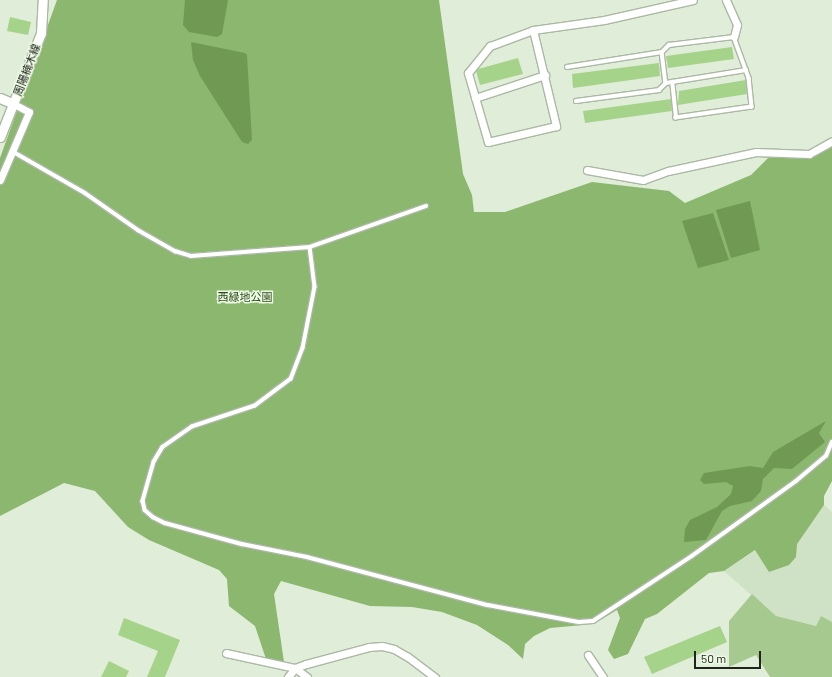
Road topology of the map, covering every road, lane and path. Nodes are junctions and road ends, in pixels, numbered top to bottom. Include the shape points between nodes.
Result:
1 (43, 0) edge
2 (692, 0) edge
3 (726, 0) edge
4 (533, 30) junction
5 (734, 37) junction
6 (662, 52) junction
7 (567, 67) dead end
8 (746, 70) junction
9 (545, 75) junction
10 (672, 82) junction
11 (666, 83) junction
12 (0, 98) edge
13 (475, 98) junction
14 (576, 101) dead end
15 (14, 104) junction
16 (2, 124) edge
17 (0, 137) edge
18 (832, 141) edge
19 (12, 151) junction
20 (587, 170) dead end
21 (0, 180) edge
22 (426, 206) dead end
23 (310, 247) junction
24 (832, 442) edge
25 (226, 653) dead end
26 (588, 655) dead end
27 (295, 668) junction
28 (288, 677) edge
29 (307, 677) edge
30 (435, 677) edge
31 (603, 677) edge

1 - 15 street, 周陽楠木線 via 41,33
2 - 4 street via 604,20
3 - 5 street via 736,25
4 - 9 street
4 - 13 street via 490,46 468,73
5 - 6 lane via 669,45
5 - 8 lane
6 - 7 lane
6 - 11 lane
8 - 10 lane
8 - 10 lane via 752,107 676,118
9 - 13 street
9 - 13 street via 556,126 488,142
10 - 11 lane
11 - 14 lane via 659,90
12 - 15 street
15 - 16 street, 周陽楠木線
15 - 19 street via 29,112
16 - 17 street, 周陽楠木線
18 - 20 street via 810,154 756,152 668,171 643,180
19 - 21 street
19 - 23 lane via 175,251 191,256
22 - 23 lane
23 - 24 lane via 315,288 303,348 291,380 256,406 192,427 163,447 154,462 143,502 145,510 153,517 165,523 242,544 307,557 488,604 580,622 593,621 692,556 796,481 826,456
25 - 27 street
26 - 31 street
27 - 28 street
27 - 29 street
27 - 30 street via 369,647 382,646 404,654

